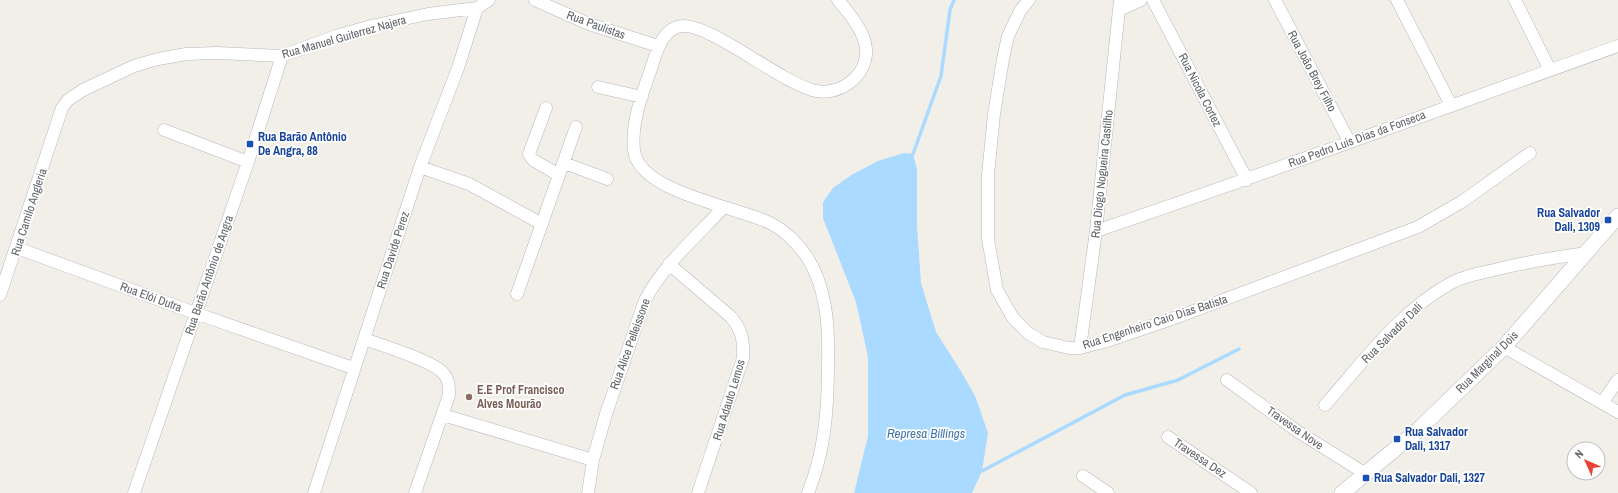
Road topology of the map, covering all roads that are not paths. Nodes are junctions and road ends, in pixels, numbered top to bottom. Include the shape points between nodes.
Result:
1 (489, 0) edge
2 (535, 0) edge
3 (838, 0) edge
4 (1029, 0) edge
5 (1141, 0) edge
6 (1153, 0) edge
7 (1275, 0) edge
8 (1397, 0) edge
9 (1515, 0) edge
10 (1119, 5) edge
11 (477, 8) junction
12 (658, 46) junction
13 (1618, 46) edge
14 (282, 56) junction
15 (1550, 70) junction
16 (598, 87) dead end
17 (642, 97) junction
18 (1451, 105) junction
19 (546, 108) dead end
20 (576, 127) dead end
21 (56, 128) joint
22 (164, 130) dead end
23 (1349, 141) junction
24 (1530, 153) dead end
25 (248, 162) junction
26 (564, 163) junction
27 (420, 167) junction
28 (559, 176) junction
29 (607, 179) dead end
30 (1247, 180) junction
31 (724, 206) junction
32 (1618, 216) edge
33 (542, 224) junction
34 (1096, 231) junction
35 (17, 248) junction
36 (1587, 253) junction
37 (669, 264) junction
38 (517, 294) dead end
39 (0, 295) edge
40 (195, 313) junction
41 (364, 339) junction
42 (1504, 346) junction
43 (1080, 348) junction
44 (353, 368) junction
45 (1227, 380) dead end
46 (1618, 380) edge
47 (1602, 403) junction
48 (1325, 405) dead end
49 (1618, 412) edge
50 (443, 415) junction
51 (1168, 437) dead end
52 (593, 460) junction
53 (1366, 474) junction
54 (1083, 476) dead end
55 (134, 493) edge
56 (314, 493) edge
57 (415, 493) edge
58 (588, 493) edge
59 (698, 493) edge
60 (808, 493) edge
61 (1108, 493) edge
62 (1251, 493) edge
63 (1343, 493) edge

1 - 11 street, Rua Manuel Guiterrez Najera
2 - 12 street, Rua Paulistas via 589,24
3 - 12 street via 860,32 866,48 866,62 857,76 846,86 832,92 815,91 798,85 718,38 694,28 682,26 672,30
4 - 43 street, Rua Engenheiro Caio Dias Batista via 1020,11 1008,36 1003,59 988,175 988,239 997,290 1013,318 1028,333 1043,342
5 - 10 street
6 - 30 street, Rua Nicola Cortez
7 - 23 street, Rua João Brey Filho
8 - 18 street
9 - 15 street
10 - 34 street, Rua Diogo Nogueira Castilho
11 - 14 street, Rua Manuel Guiterrez Najera via 393,21 336,36
11 - 27 street, Rua Davide Perez via 458,68
12 - 17 street
13 - 15 street, Rua Pedro Luis Dias da Fonseca
14 - 21 street, Rua Manuel Guiterrez Najera via 186,54 134,66 83,90 68,100 62,108
14 - 25 street, Rua Barão Antônio de Angra
15 - 18 street, Rua Pedro Luis Dias da Fonseca
16 - 17 street
17 - 31 street via 637,112 634,140 634,153 640,165 650,176 668,188
18 - 23 street, Rua Pedro Luis Dias da Fonseca
19 - 28 street via 529,154 530,158
20 - 26 street
21 - 35 street, Rua Camilo Angleria
22 - 25 street
23 - 30 street, Rua Pedro Luis Dias da Fonseca
24 - 43 street, Rua Engenheiro Caio Dias Batista via 1463,201 1418,227 1183,315
25 - 40 street, Rua Barão Antônio de Angra
26 - 28 street
26 - 29 street
27 - 33 street via 469,184
27 - 41 street, Rua Davide Perez
28 - 33 street
30 - 34 street, Rua Pedro Luis Dias da Fonseca
31 - 37 street, Rua Alice Pelleissone
31 - 60 street via 774,226 794,242 807,257 817,276 824,301 828,332 828,415 816,473
32 - 36 street, Rua Marginal Dois
33 - 38 street
34 - 43 street, Rua Diogo Nogueira Castilho
35 - 39 street, Rua Camilo Angleria
35 - 40 street, Rua Elói Dutra
36 - 42 street, Rua Marginal Dois
36 - 48 street, Rua Salvador Dali via 1490,271 1452,283 1406,316
37 - 52 street, Rua Alice Pelleissone via 645,300
37 - 59 street, Rua Adauto Lemos via 731,317 739,327 744,341 743,358
40 - 44 street, Rua Elói Dutra
40 - 55 street, Rua Barão Antônio de Angra
41 - 44 street, Rua Davide Perez
41 - 50 street via 432,364 444,373 449,382 449,395
42 - 47 street
42 - 53 street, Rua Marginal Dois via 1417,431
44 - 56 street, Rua Davide Perez
45 - 53 street, Travessa Nove via 1303,434
46 - 47 street
47 - 49 street
50 - 52 street
50 - 57 street
51 - 62 street, Travessa Dez
52 - 58 street
53 - 63 street, Rua Marginal Dois
54 - 61 street

